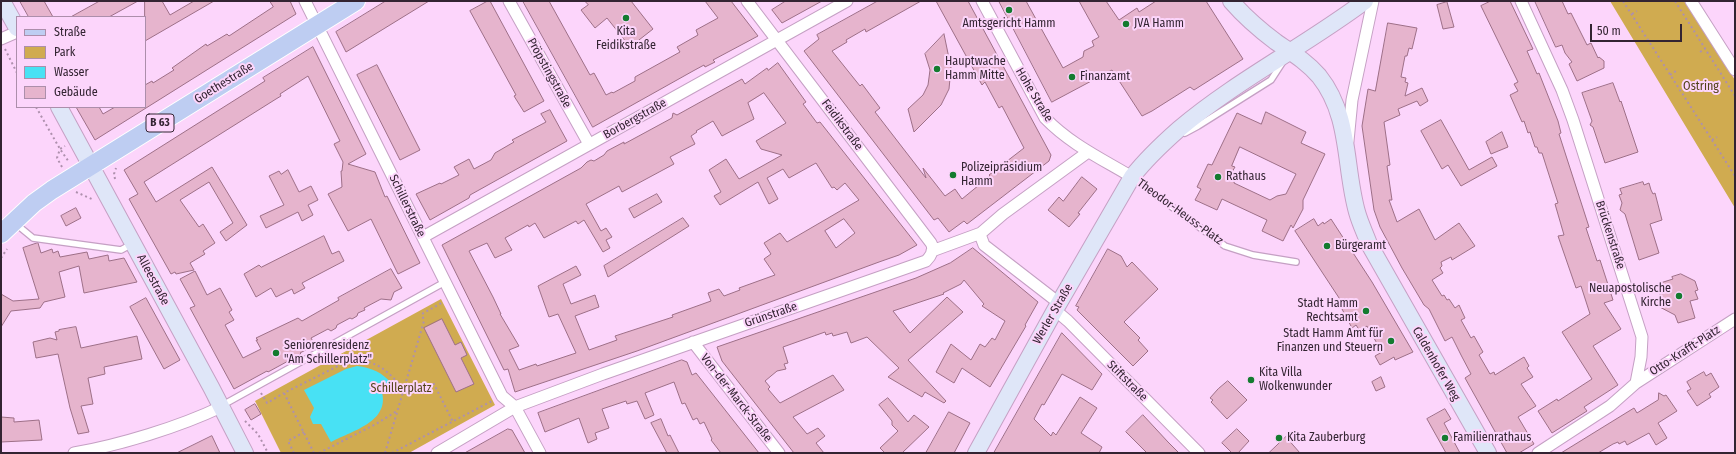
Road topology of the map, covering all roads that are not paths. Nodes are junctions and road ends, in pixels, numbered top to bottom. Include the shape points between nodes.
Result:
1 (2, 1) edge
2 (306, 1) edge
3 (356, 1) edge
4 (509, 1) edge
5 (747, 1) edge
6 (847, 1) edge
7 (982, 1) edge
8 (1231, 1) edge
9 (1366, 1) edge
10 (1373, 1) edge
11 (1521, 1) edge
12 (1691, 1) edge
13 (318, 25) junction
14 (16, 26) edge
15 (16, 32) edge
16 (2, 39) edge
17 (777, 40) junction
18 (1290, 50) junction
19 (1735, 70) edge
20 (60, 108) edge
21 (589, 144) junction
22 (1346, 149) junction
23 (1088, 152) junction
24 (92, 165) junction
25 (1132, 177) junction
26 (7, 228) edge
27 (981, 233) junction
28 (423, 238) junction
29 (133, 243) junction
30 (932, 251) junction
31 (1296, 262) dead end
32 (445, 282) junction
33 (1057, 307) junction
34 (1735, 319) edge
35 (693, 342) junction
36 (1636, 383) junction
37 (221, 407) junction
38 (515, 407) junction
39 (74, 453) edge
40 (245, 453) edge
41 (436, 453) edge
42 (540, 453) edge
43 (779, 453) edge
44 (976, 453) edge
45 (1199, 453) edge
46 (1488, 453) edge
47 (1538, 453) edge

1 - 14 main road
2 - 13 street, Schillerstraße
3 - 13 main road, Goethestraße / B 63
4 - 21 street, Pröpstingstraße
5 - 17 street, Feidikstraße
6 - 17 street, Borbergstraße
7 - 23 street, Hohe Straße via 1046,118 1058,131
8 - 18 main road via 1265,33
9 - 18 main road, Theodor-Heuss-Platz
10 - 22 street via 1352,100
11 - 36 street, Brückenstraße via 1542,44 1570,113 1642,337
12 - 19 street
13 - 24 main road, Goethestraße / B 63
13 - 28 street, Schillerstraße
15 - 16 street
17 - 21 street, Borbergstraße
17 - 30 street, Feidikstraße via 932,245
18 - 22 main road via 1310,66 1328,89 1342,122
18 - 25 main road, Theodor-Heuss-Platz via 1221,95 1163,143 1142,163
20 - 24 main road, Alleestraße
21 - 28 street, Borbergstraße
22 - 46 main road, Caldenhofer Weg via 1357,213 1369,244
23 - 25 street, Hohe Straße
23 - 27 street, Grünstraße
24 - 26 main road, B 63 via 52,190
24 - 29 main road, Alleestraße
25 - 31 lane, Theodor-Heuss-Platz via 1226,246 1253,255
25 - 33 main road, Werler Straße
26 - 29 lane via 33,238 121,250
27 - 30 street, Grünstraße
27 - 33 street via 984,245
28 - 32 street, Schillerstraße
29 - 37 main road, Alleestraße
30 - 35 street, Grünstraße via 926,260
32 - 37 lane
32 - 38 street, Schillerstraße via 502,396
33 - 44 main road, Werler Straße
33 - 45 street, Stiftstraße
34 - 36 street, Otto-Krafft-Platz
35 - 38 street, Grünstraße
35 - 43 street, Von-der-Marck-Straße
36 - 47 street via 1610,406
37 - 39 street via 141,436
37 - 40 main road, Alleestraße
38 - 41 street, Grünstraße
38 - 42 street

